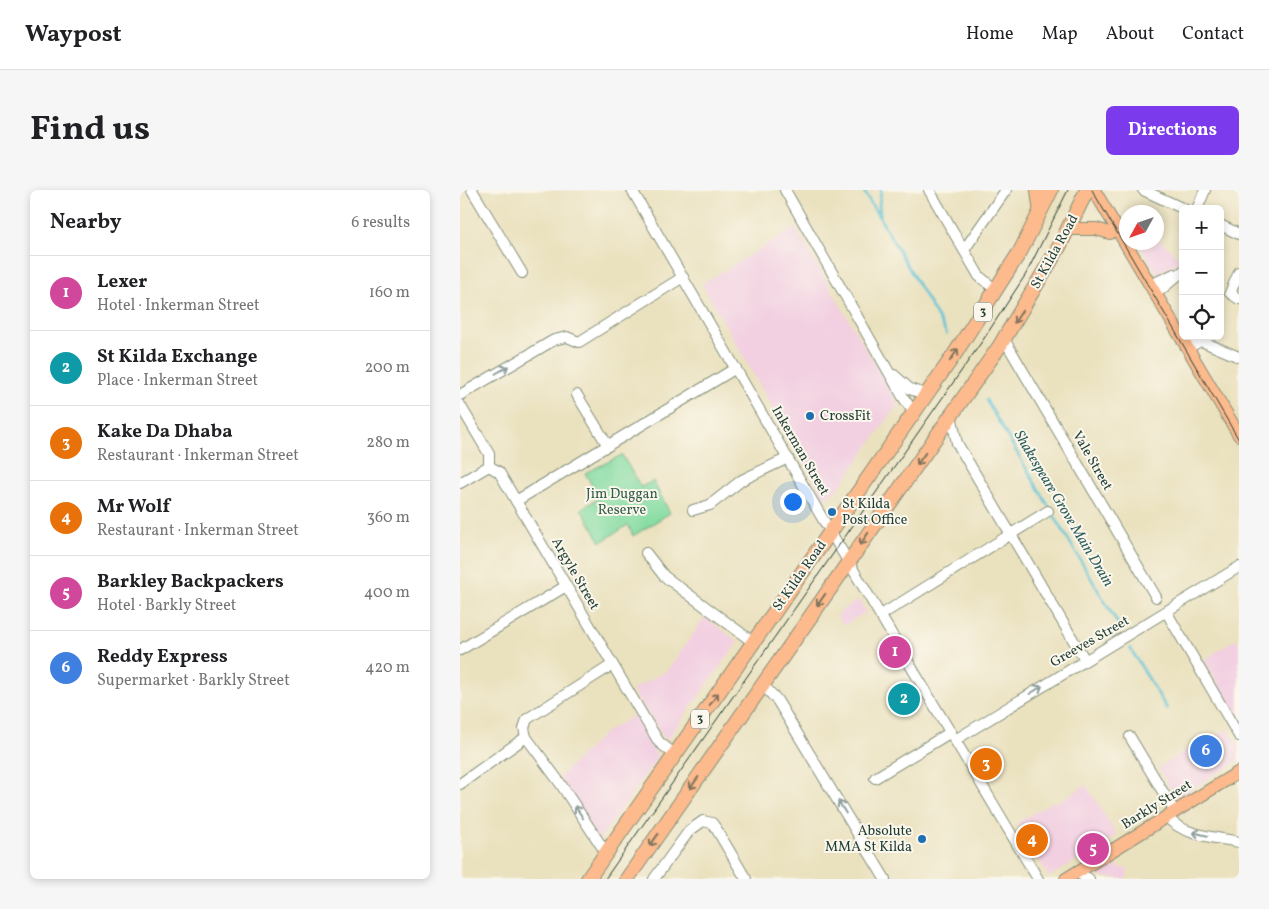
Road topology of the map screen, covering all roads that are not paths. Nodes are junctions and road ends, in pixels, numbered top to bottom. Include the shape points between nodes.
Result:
1 (472, 190) edge
2 (632, 190) edge
3 (785, 190) edge
4 (929, 190) edge
5 (1006, 190) edge
6 (1038, 190) edge
7 (1051, 190) edge
8 (1087, 190) edge
9 (1094, 190) edge
10 (1143, 190) edge
11 (1205, 190) edge
12 (1199, 205) edge
13 (1179, 207) edge
14 (1040, 214) junction
15 (1224, 227) edge
16 (1069, 229) junction
17 (1110, 233) junction
18 (1239, 234) edge
19 (964, 250) junction
20 (1239, 272) edge
21 (522, 273) dead end
22 (1179, 274) edge
23 (683, 277) junction
24 (1153, 289) junction
25 (997, 291) junction
26 (1239, 299) edge
27 (1004, 339) junction
28 (1187, 348) junction
29 (1239, 357) edge
30 (736, 368) junction
31 (889, 371) junction
32 (460, 395) edge
33 (577, 395) dead end
34 (927, 395) junction
35 (460, 405) edge
36 (914, 413) junction
37 (951, 415) junction
38 (1239, 435) edge
39 (935, 437) junction
40 (957, 443) junction
41 (608, 446) junction
42 (788, 458) junction
43 (490, 466) junction
44 (460, 483) edge
45 (516, 501) junction
46 (692, 510) dead end
47 (1048, 511) dead end
48 (831, 532) junction
49 (1010, 533) junction
50 (646, 553) dead end
51 (849, 560) junction
52 (1239, 567) edge
53 (566, 586) junction
54 (1156, 597) dead end
55 (1166, 613) junction
56 (881, 614) junction
57 (753, 642) junction
58 (460, 650) edge
59 (1085, 660) junction
60 (612, 665) junction
61 (762, 684) junction
62 (953, 736) junction
63 (1239, 736) edge
64 (526, 737) junction
65 (1130, 737) dead end
66 (675, 755) junction
67 (1239, 772) edge
68 (875, 778) dead end
69 (460, 784) edge
70 (1171, 814) junction
71 (1239, 842) edge
72 (606, 853) junction
73 (1071, 876) edge
74 (588, 879) edge
75 (627, 879) edge
76 (654, 879) edge
77 (746, 879) edge
78 (885, 879) edge
79 (1038, 879) edge
80 (1089, 879) edge

1 - 21 street
2 - 23 street, Inkerman Street
3 - 31 street
4 - 19 street
5 - 19 street
6 - 14 main road
7 - 14 highway, St Kilda Road / 3
8 - 16 highway, St Kilda Road / 3
8 - 17 main road
9 - 24 main road
10 - 13 street
11 - 12 street
14 - 25 highway, St Kilda Road / 3
15 - 18 street
16 - 17 main road via 1096,229
16 -> 27 highway, St Kilda Road / 3
17 - 24 main road
19 - 25 street via 982,279
20 - 26 street via 1230,294
22 - 24 street
23 - 30 street, Inkerman Street
32 -> 23 street via 554,340 567,338 578,342
24 - 28 main road
34 -> 25 highway, St Kilda Road / 3
27 - 37 highway, St Kilda Road / 3
27 - 54 street, Vale Street
28 - 29 street via 1201,341
28 - 38 main road
30 - 41 street
30 - 42 street, Inkerman Street
31 - 34 street via 910,389
31 - 36 street
33 - 41 street
34 - 36 highway, St Kilda Road / 3
35 - 43 street, Argyle Street via 489,454
36 - 48 highway, St Kilda Road / 3
37 - 39 highway, St Kilda Road / 3
37 - 40 street
39 - 40 street
39 -> 51 highway, St Kilda Road / 3
40 - 49 street
41 - 45 street
42 - 46 street via 742,480 706,507
42 - 48 street, Inkerman Street
43 - 44 street
43 - 45 street, Argyle Street via 499,472
45 - 53 street, Argyle Street
47 - 49 street
48 - 51 street, Inkerman Street
48 - 57 highway, St Kilda Road / 3
49 - 56 street
49 - 59 street
50 - 57 street via 664,576
51 - 56 street, Inkerman Street
51 -> 61 highway, St Kilda Road / 3
52 - 55 street, Greeves Street
53 - 58 street
53 - 60 street, Argyle Street
55 - 59 street, Greeves Street
55 - 63 street
56 - 62 street, Inkerman Street
66 -> 57 highway, St Kilda Road / 3
62 -> 59 street, Greeves Street via 988,720
60 - 64 street via 527,720 524,728
60 - 66 street, Argyle Street via 657,739
61 -> 75 highway, St Kilda Road / 3
78 -> 61 street via 788,717 774,695
62 - 68 street, Greeves Street
62 - 79 street, Inkerman Street
64 - 69 street
72 -> 64 street
65 - 70 street
66 - 72 highway, St Kilda Road / 3
67 - 70 main road, Barkly Street
71 -> 70 street via 1183,830 1174,826
70 - 73 main road, Barkly Street
72 - 74 highway, St Kilda Road / 3
73 - 80 street
76 - 77 street via 689,831 703,820 712,823

